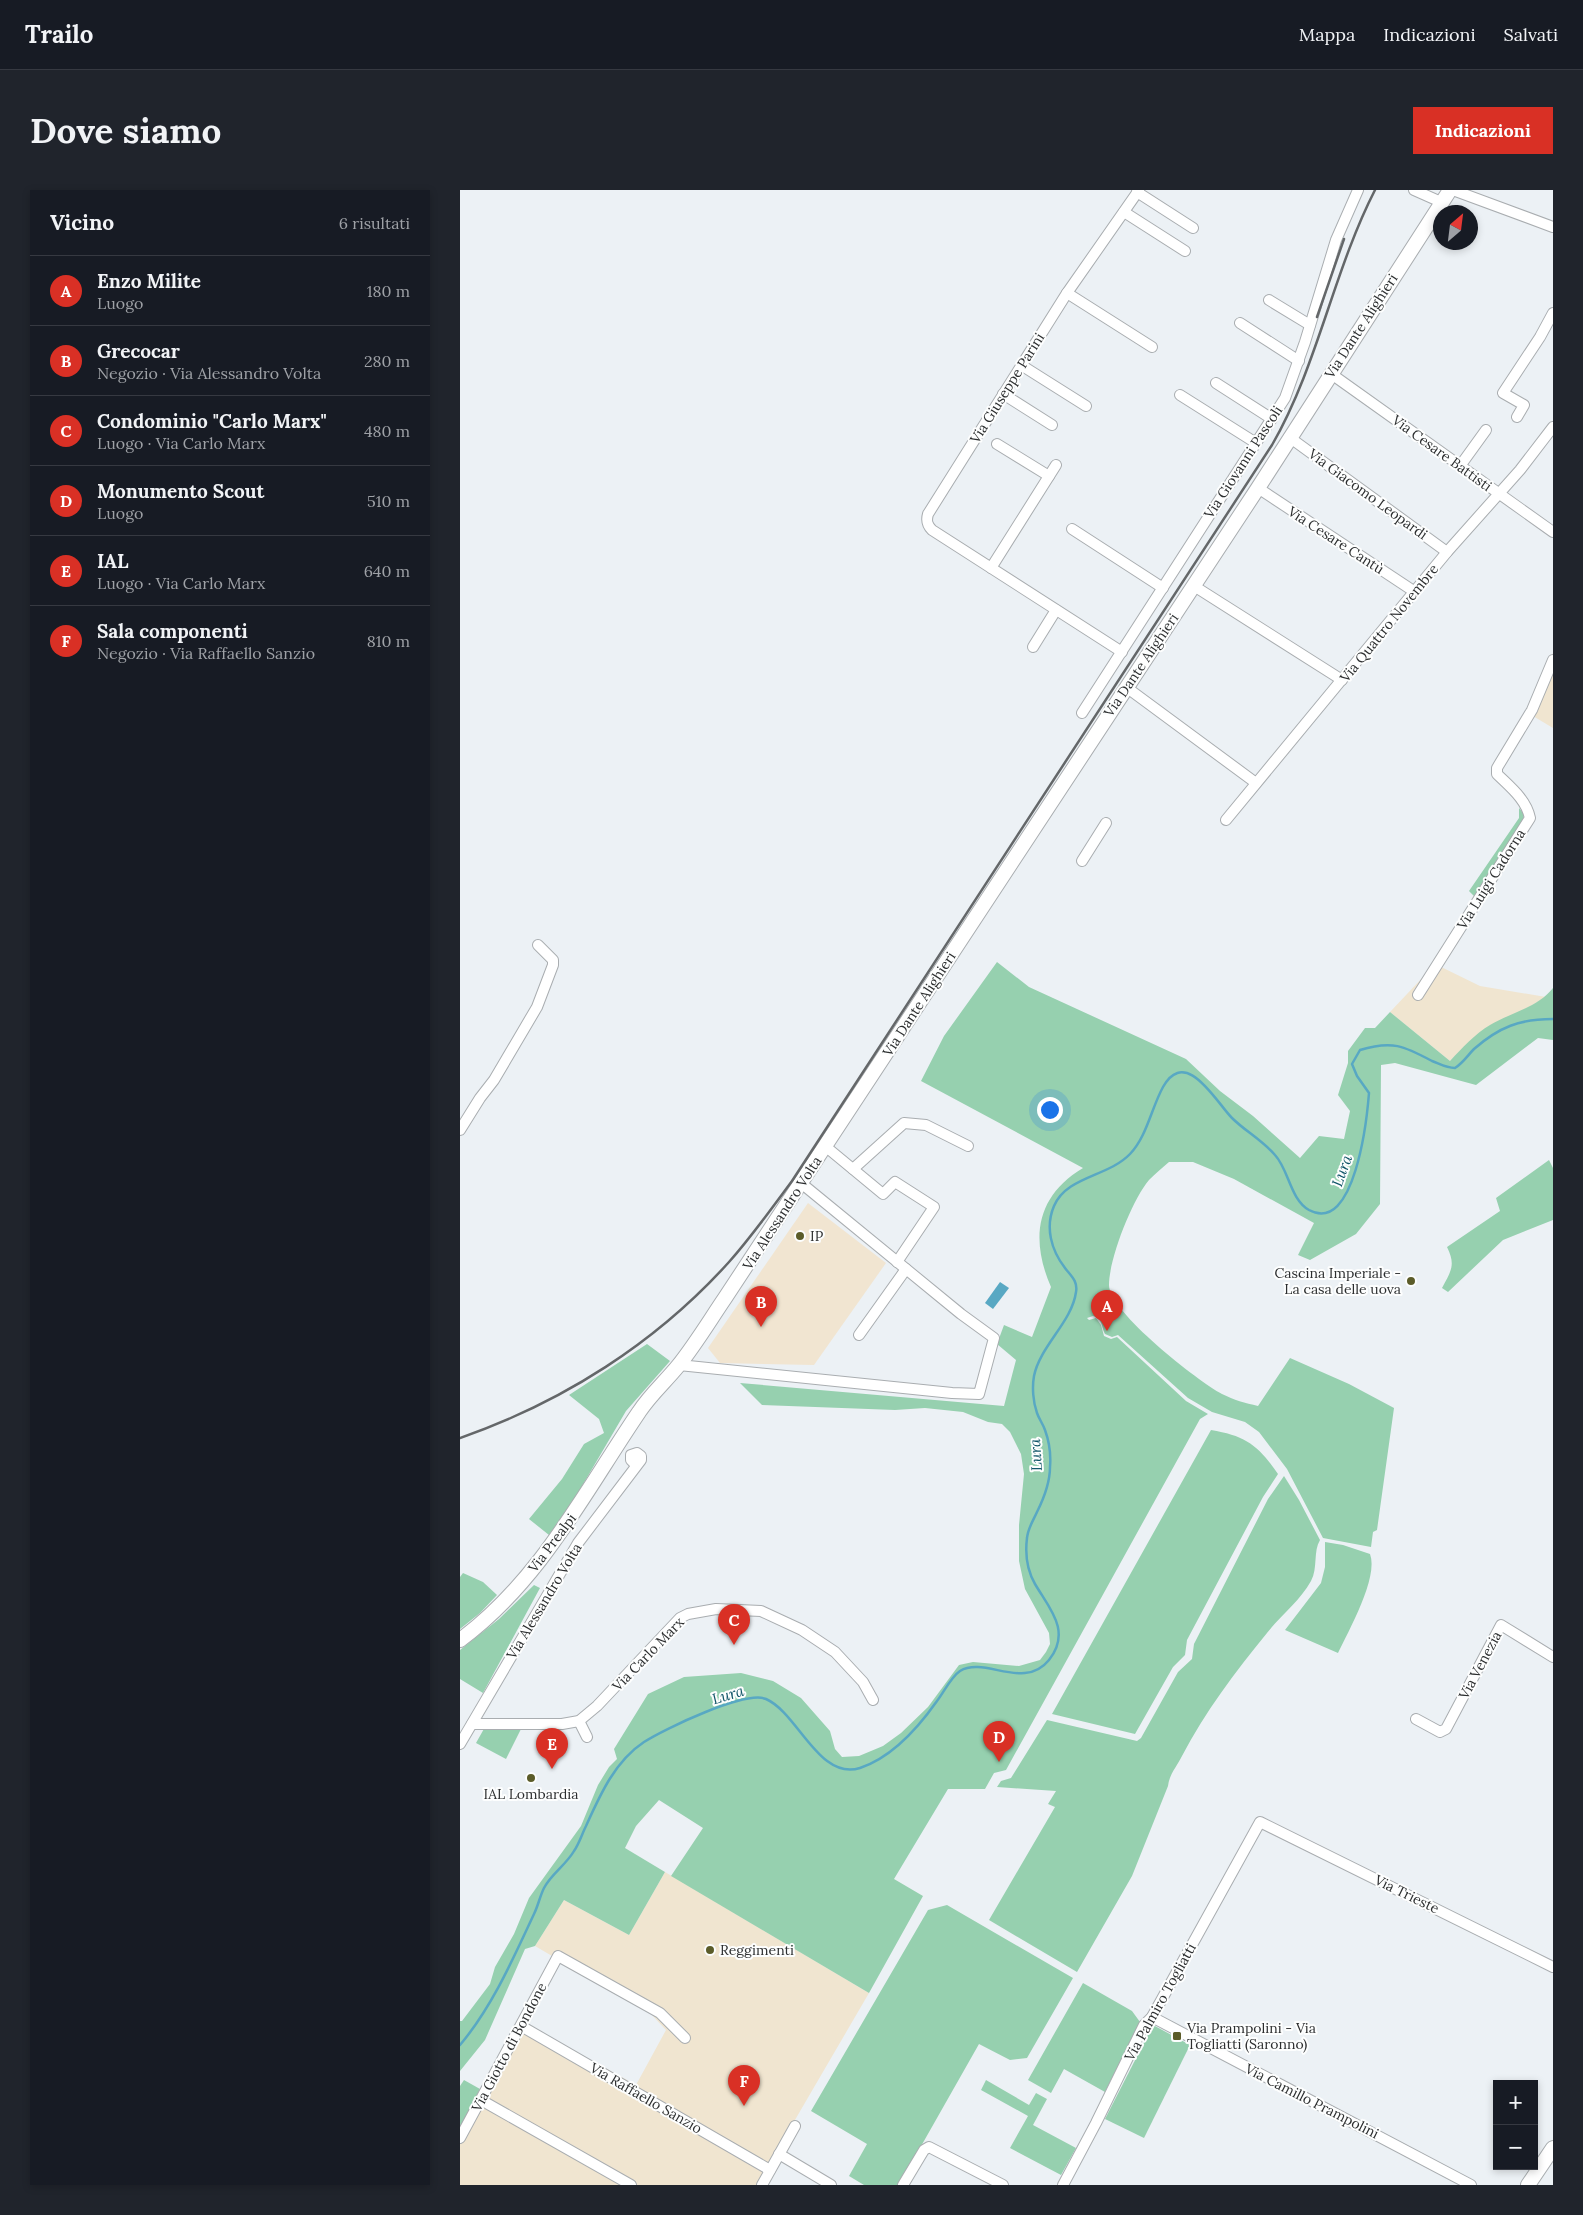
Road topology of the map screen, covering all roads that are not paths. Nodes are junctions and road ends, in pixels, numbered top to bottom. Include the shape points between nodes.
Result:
1 (1358, 190) edge
2 (1414, 190) edge
3 (1451, 190) edge
4 (1138, 191) edge
5 (1441, 202) junction
6 (1124, 212) junction
7 (1553, 227) edge
8 (1193, 228) dead end
9 (1185, 251) dead end
10 (1067, 293) junction
11 (1269, 300) dead end
12 (1553, 313) edge
13 (1240, 323) dead end
14 (1310, 325) junction
15 (1152, 347) dead end
16 (1299, 361) junction
17 (1022, 365) junction
18 (1330, 373) junction
19 (1216, 383) dead end
20 (1003, 394) junction
21 (1180, 396) dead end
22 (1086, 406) dead end
23 (1517, 417) dead end
24 (1272, 419) junction
25 (1052, 425) dead end
26 (1553, 427) edge
27 (1486, 430) dead end
28 (1290, 437) junction
29 (1256, 443) junction
30 (997, 444) dead end
31 (1056, 465) dead end
32 (1460, 466) junction
33 (1049, 476) junction
34 (1258, 488) junction
35 (1498, 493) junction
36 (1072, 529) dead end
37 (1553, 532) edge
38 (1447, 552) junction
39 (991, 568) junction
40 (1194, 586) junction
41 (1162, 588) junction
42 (1415, 592) junction
43 (1056, 610) junction
44 (1033, 647) dead end
45 (1122, 652) junction
46 (1553, 660) edge
47 (1342, 680) junction
48 (1126, 687) junction
49 (1082, 712) dead end
50 (1256, 783) junction
51 (1226, 820) dead end
52 (1106, 824) dead end
53 (1082, 861) dead end
54 (538, 945) dead end
55 (1418, 994) dead end
56 (460, 1130) edge
57 (828, 1143) junction
58 (968, 1146) dead end
59 (853, 1170) junction
60 (801, 1183) junction
61 (897, 1262) junction
62 (906, 1269) junction
63 (859, 1335) dead end
64 (678, 1365) junction
65 (626, 1430) joint
66 (636, 1465) dead end
67 (460, 1640) edge
68 (1553, 1657) edge
69 (873, 1700) dead end
70 (1416, 1719) dead end
71 (578, 1721) junction
72 (472, 1724) junction
73 (587, 1737) dead end
74 (460, 1744) edge
75 (1260, 1822) joint
76 (1553, 1967) edge
77 (1152, 2017) junction
78 (521, 2026) junction
79 (685, 2038) dead end
80 (481, 2100) junction
81 (795, 2126) dead end
82 (460, 2138) edge
83 (1553, 2148) edge
84 (779, 2154) junction
85 (770, 2170) junction
86 (631, 2185) edge
87 (762, 2185) edge
88 (831, 2185) edge
89 (903, 2185) edge
90 (1003, 2185) edge
91 (1063, 2185) edge
92 (1472, 2185) edge
93 (1528, 2185) edge

1 - 14 street, Via Giovanni Pascoli via 1336,240
2 - 5 street
3 - 5 street, Via Dante Alighieri
3 - 7 street
4 - 6 street, Via Giuseppe Parini
4 - 8 street
5 - 18 street, Via Dante Alighieri
6 - 9 street
6 - 10 street, Via Giuseppe Parini
10 - 15 street
10 - 17 street, Via Giuseppe Parini
11 - 14 street
12 - 23 street via 1503,393 1524,405
13 - 16 street
14 - 16 street, Via Giovanni Pascoli
16 - 24 street, Via Giovanni Pascoli via 1285,398
17 - 20 street, Via Giuseppe Parini
17 - 22 street
18 - 28 street, Via Dante Alighieri
18 - 32 street, Via Cesare Battisti
19 - 24 street
20 - 25 street
20 - 39 street, Via Giuseppe Parini via 927,520 932,530
21 - 29 street
24 - 29 street, Via Giovanni Pascoli
26 - 35 street, Via Quattro Novembre
27 - 32 street
28 - 34 street, Via Dante Alighieri
28 - 38 street, Via Giacomo Leopardi
29 - 41 street, Via Giovanni Pascoli
30 - 33 street
31 - 33 street
32 - 35 street, Via Cesare Battisti
33 - 39 street
34 - 40 street, Via Dante Alighieri
34 - 42 street, Via Cesare Cantù
35 - 37 street, Via Cesare Battisti
35 - 38 street, Via Quattro Novembre
36 - 41 street
38 - 42 street, Via Quattro Novembre
39 - 43 street, Via Giuseppe Parini
40 - 47 street
40 - 48 street, Via Dante Alighieri
41 - 45 street, Via Giovanni Pascoli
42 - 47 street, Via Quattro Novembre
43 - 44 street
43 - 45 street, Via Giuseppe Parini
45 - 49 street, Via Giovanni Pascoli
46 - 55 street, Via Luigi Cadorna via 1532,710 1497,768 1497,774 1522,800 1530,818
47 - 50 street, Via Quattro Novembre
48 - 50 street
48 - 57 street, Via Dante Alighieri
50 - 51 street, Via Quattro Novembre
52 - 53 street
54 - 56 street via 554,965 537,1007
57 - 59 street
57 - 60 street, Via Alessandro Volta
58 - 59 street via 926,1125 904,1123
59 - 61 street via 883,1194 895,1182 934,1207
60 - 61 street
60 - 64 street, Via Alessandro Volta
61 - 62 street
62 - 63 street
62 - 64 street via 994,1338 979,1394
64 - 65 street, Via Alessandro Volta
65 - 67 street, Via Prealpi via 590,1491 522,1584 485,1622
66 - 72 street, Via Alessandro Volta via 578,1543
68 - 70 street, Via Venezia via 1501,1625 1446,1729 1440,1732
69 - 71 street, Via Carlo Marx via 863,1682 836,1652 802,1630 761,1611 716,1609 680,1618 597,1706
71 - 72 street via 562,1724
71 - 73 street
72 - 74 street, Via Alessandro Volta
75 - 76 street, Via Trieste
75 - 77 street, Via Palmiro Togliatti
77 - 91 street, Via Palmiro Togliatti via 1144,2025
77 - 92 street, Via Camillo Prampolini
78 - 79 street, Via Giotto di Bondone via 558,1956 660,2013
78 - 80 street, Via Giotto di Bondone
78 - 85 street, Via Raffaello Sanzio
80 - 82 street, Via Giotto di Bondone
80 - 86 street
81 - 84 street
83 - 93 street
84 - 85 street
84 - 88 street
85 - 87 street
89 - 90 street via 929,2147

